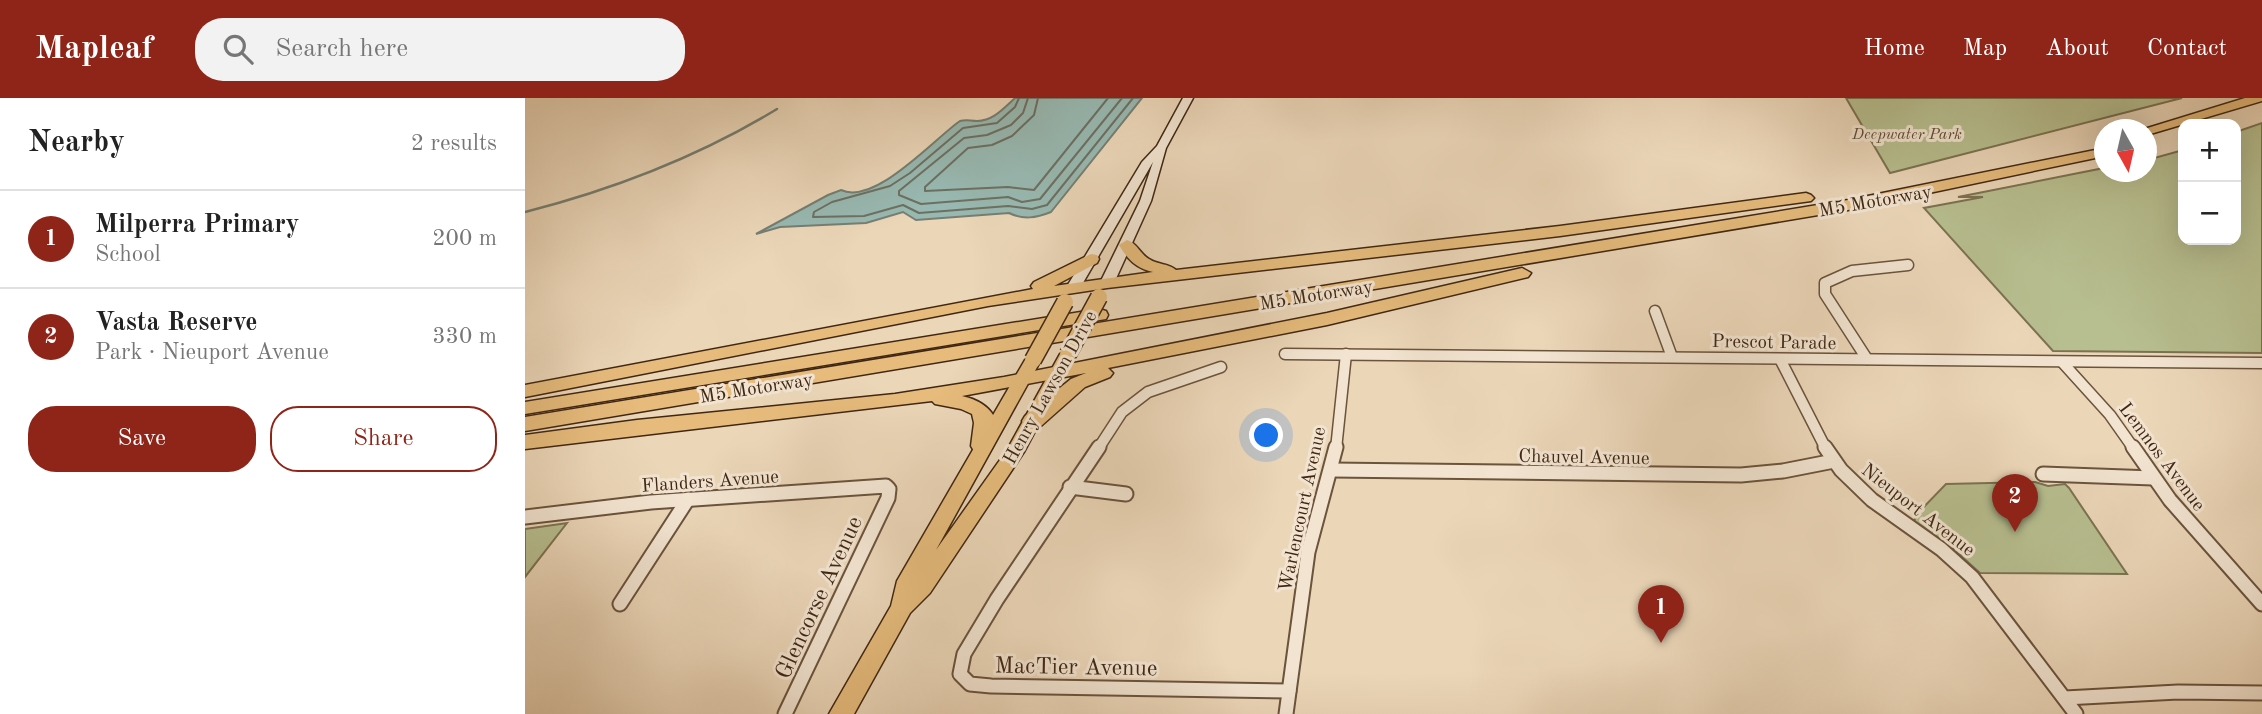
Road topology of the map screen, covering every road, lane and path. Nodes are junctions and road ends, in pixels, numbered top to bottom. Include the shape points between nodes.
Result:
1 (1188, 98) edge
2 (2258, 98) edge
3 (2262, 107) edge
4 (2224, 119) edge
5 (2157, 128) edge
6 (2178, 133) edge
7 (2157, 139) edge
8 (2094, 143) edge
9 (1161, 148) junction
10 (2094, 154) edge
11 (1871, 190) junction
12 (1848, 205) junction
13 (1126, 245) junction
14 (1091, 259) junction
15 (1909, 265) dead end
16 (1193, 271) junction
17 (1103, 290) junction
18 (1069, 295) junction
19 (988, 302) junction
20 (1655, 310) dead end
21 (1165, 352) junction
22 (1285, 354) dead end
23 (1346, 354) junction
24 (1672, 358) junction
25 (1780, 359) junction
26 (1867, 359) junction
27 (2062, 362) junction
28 (1064, 363) junction
29 (2262, 363) edge
30 (1221, 367) dead end
31 (1022, 379) junction
32 (525, 391) edge
33 (895, 400) junction
34 (525, 408) edge
35 (1033, 421) junction
36 (525, 424) edge
37 (525, 442) edge
38 (982, 446) junction
39 (1834, 461) junction
40 (1332, 470) junction
41 (2043, 474) dead end
42 (2153, 478) junction
43 (1070, 487) junction
44 (1126, 494) dead end
45 (888, 498) joint
46 (688, 499) junction
47 (525, 517) edge
48 (620, 604) dead end
49 (2262, 604) edge
50 (902, 607) junction
51 (1289, 691) junction
52 (2262, 692) edge
53 (2065, 698) junction
54 (785, 714) edge
55 (841, 714) edge
56 (1286, 714) edge
57 (2076, 714) edge

1 - 9 main road, Henry Lawson Drive
2 - 5 highway
3 - 4 highway
6 - 7 highway
8 - 11 highway, M5 Motorway
9 - 13 main road, Henry Lawson Drive via 1158,170
9 - 14 main road, Henry Lawson Drive via 1147,162
10 - 12 highway, M5 Motorway
11 - 16 highway via 1570,230
11 - 34 highway, M5 Motorway
12 - 21 highway
12 - 36 highway, M5 Motorway
13 - 16 highway via 1144,265
13 - 17 main road, Henry Lawson Drive
14 - 18 main road, Henry Lawson Drive
14 - 19 highway via 1048,283
15 - 26 street via 1845,274 1825,283 1825,294
16 - 17 highway
17 - 18 highway
17 - 28 main road, Henry Lawson Drive, bridge
18 - 19 highway
18 - 31 main road, Henry Lawson Drive, bridge
19 - 32 highway
20 - 24 street
21 - 28 highway
21 - 35 highway via 1078,383
22 - 23 street, Prescot Parade
23 - 24 street, Prescot Parade
23 - 40 street, Warlencourt Avenue
24 - 25 street, Prescot Parade
25 - 26 street, Prescot Parade
25 - 39 street, Nieuport Avenue
26 - 27 street, Prescot Parade
27 - 29 street, Prescot Parade
27 - 42 street, Lemnos Avenue via 2110,415
28 - 31 highway
28 - 35 main road, Henry Lawson Drive
30 - 43 street, MacTier Avenue via 1149,392 1129,405
31 - 33 highway
31 - 38 main road, Henry Lawson Drive
33 - 37 highway
33 - 38 highway via 960,401 978,407 987,427
35 - 50 main road, Henry Lawson Drive via 986,498 922,587
38 - 50 main road, Henry Lawson Drive via 905,587
39 - 40 street, Chauvel Avenue via 1741,475
39 - 53 street, Nieuport Avenue via 1860,490 1972,577
40 - 51 street, Warlencourt Avenue via 1310,538
41 - 42 street
42 - 49 street, Lemnos Avenue
43 - 44 street
43 - 51 street, MacTier Avenue via 964,654 959,668 964,680 991,686
45 - 46 street, Flanders Avenue via 889,489 879,485
45 - 54 street, Glencorse Avenue
46 - 47 street, Flanders Avenue
46 - 48 street
50 - 55 main road, Henry Lawson Drive
51 - 56 street, Warlencourt Avenue
52 - 53 street
53 - 57 street, Nieuport Avenue

